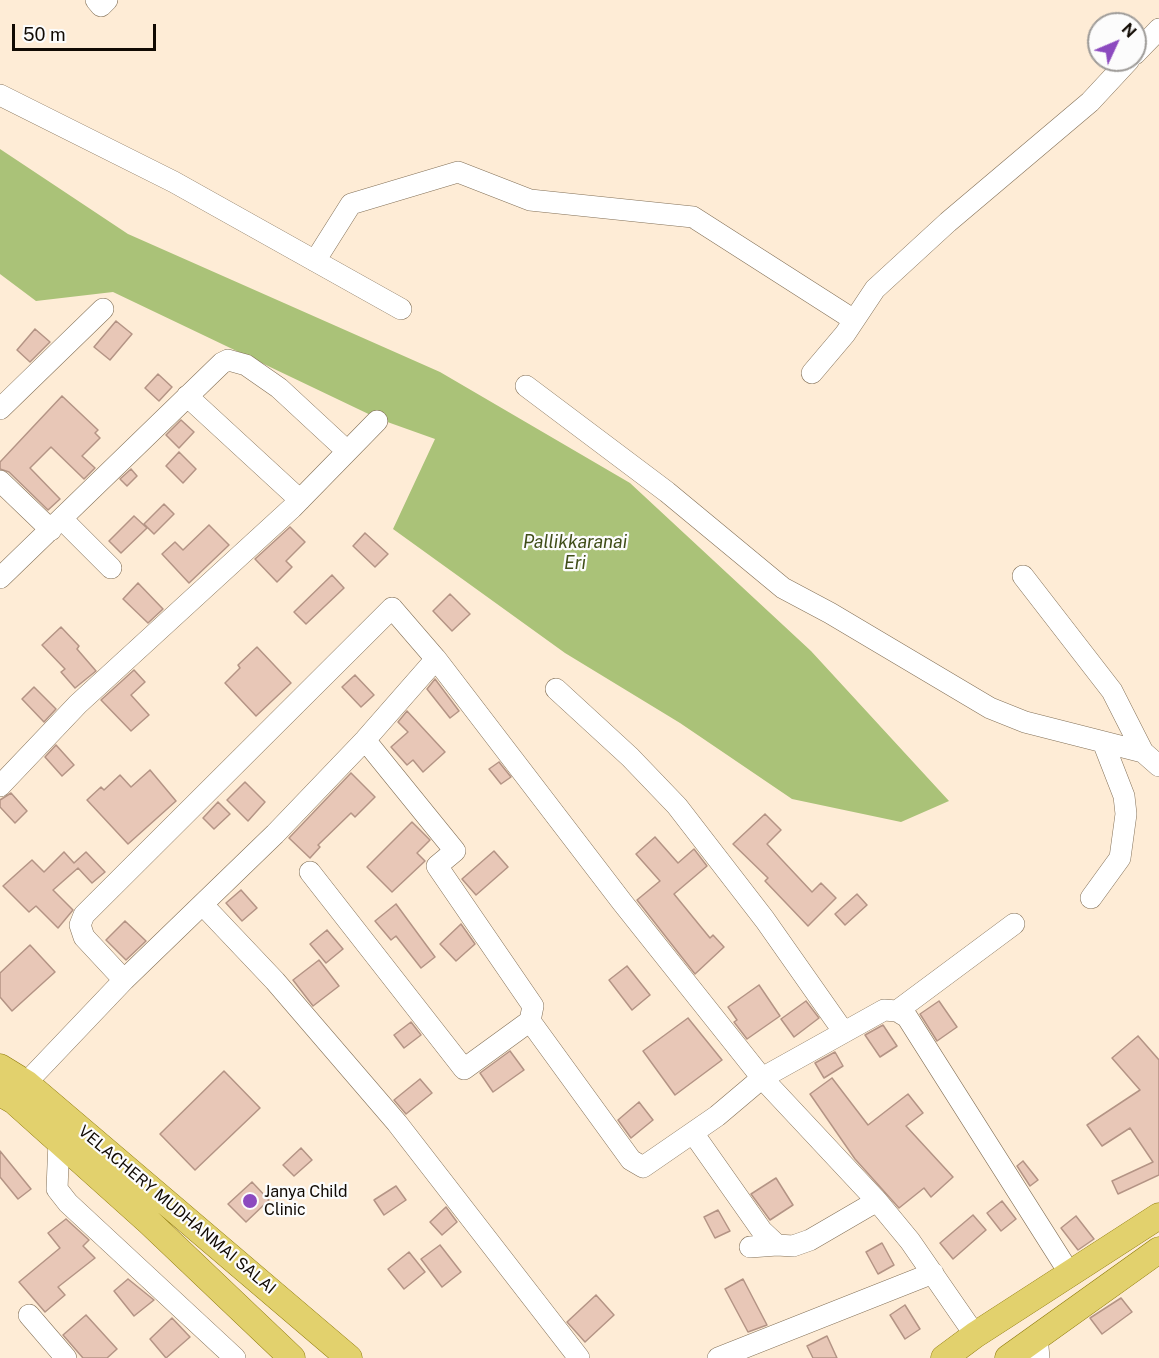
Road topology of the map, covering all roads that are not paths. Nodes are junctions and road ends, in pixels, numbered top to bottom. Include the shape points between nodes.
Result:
1 (96, 0) edge
2 (107, 0) edge
3 (1159, 29) edge
4 (1147, 42) edge
5 (1119, 72) edge
6 (0, 95) edge
7 (315, 261) junction
8 (103, 309) dead end
9 (401, 309) dead end
10 (854, 320) junction
11 (812, 373) dead end
12 (526, 386) dead end
13 (187, 396) junction
14 (0, 409) edge
15 (377, 421) dead end
16 (347, 452) junction
17 (0, 481) edge
18 (300, 500) junction
19 (56, 524) junction
20 (111, 568) dead end
21 (1023, 576) dead end
22 (0, 578) edge
23 (436, 659) junction
24 (556, 689) dead end
25 (365, 740) junction
26 (1103, 742) junction
27 (1143, 752) junction
28 (1159, 766) edge
29 (0, 786) edge
30 (310, 872) dead end
31 (1091, 898) dead end
32 (203, 905) junction
33 (1014, 924) dead end
34 (124, 980) junction
35 (897, 1011) junction
36 (530, 1021) junction
37 (843, 1031) junction
38 (0, 1067) edge
39 (762, 1078) junction
40 (26, 1083) junction
41 (0, 1093) edge
42 (693, 1133) junction
43 (59, 1141) junction
44 (877, 1201) junction
45 (1159, 1216) edge
46 (777, 1245) junction
47 (750, 1247) dead end
48 (1159, 1250) edge
49 (933, 1274) junction
50 (1070, 1274) junction
51 (29, 1315) dead end
52 (975, 1335) junction
53 (1038, 1347) edge
54 (54, 1354) edge
55 (235, 1358) edge
56 (292, 1358) edge
57 (349, 1358) edge
58 (579, 1358) edge
59 (718, 1358) edge
60 (944, 1358) edge
61 (1008, 1358) edge

1 - 2 street via 101,6
3 - 4 street
5 - 10 street via 1090,102 875,289
6 - 7 street via 174,182
7 - 9 street
7 - 10 street via 351,204 458,172 530,200 693,217
8 - 14 street
10 - 11 street
12 - 26 street via 668,492 783,588 990,708 1025,722
13 - 16 street via 222,363 237,361 279,388
13 - 18 street
13 - 19 street
15 - 16 street
16 - 18 street
17 - 19 street
18 - 29 street via 78,704
19 - 20 street
19 - 22 street
21 - 27 street via 1112,691
23 - 25 street
23 - 34 street via 392,608 84,915 80,925 84,937
23 - 39 street
24 - 37 street via 677,806 765,920
25 - 32 street
25 - 36 street via 455,851 437,866 533,1006
26 - 27 street
26 - 31 street via 1124,796 1126,813 1120,858
27 - 28 street
30 - 36 street via 464,1069
32 - 34 street
32 - 58 street via 397,1123
33 - 35 street
34 - 40 street
35 - 37 street via 884,1010
35 - 50 street via 907,1017
36 - 42 street via 631,1160 643,1167
37 - 39 street
38 - 40 main road, VELACHERY MUDHANMAI SALAI
39 - 42 street
39 - 44 street
40 - 57 main road, VELACHERY MUDHANMAI SALAI
41 - 43 main road, VELACHERY MUDHANMAI SALAI
42 - 46 street via 762,1231
43 - 55 street via 57,1189 68,1203
43 - 56 main road, VELACHERY MUDHANMAI SALAI
44 - 46 street via 810,1240 793,1246
44 - 49 street
45 - 50 main road
46 - 47 street
48 - 53 main road
49 - 52 street
49 - 59 street
50 - 52 main road
51 - 54 street
52 - 60 main road
53 - 61 main road

